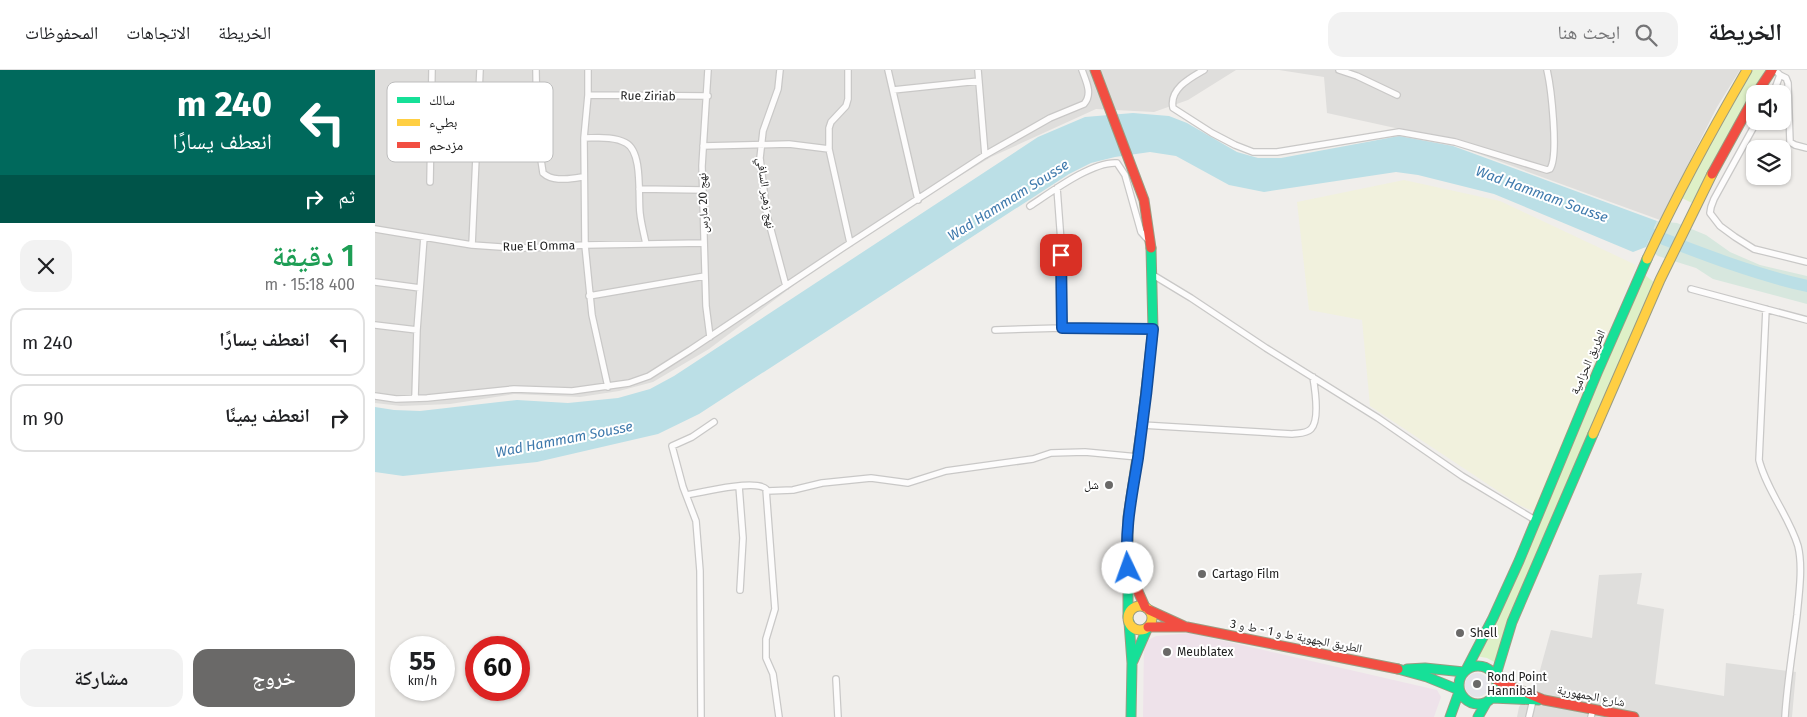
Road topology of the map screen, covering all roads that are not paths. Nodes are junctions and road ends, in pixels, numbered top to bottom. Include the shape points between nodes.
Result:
1 (588, 70) edge
2 (708, 70) edge
3 (780, 70) edge
4 (847, 70) edge
5 (888, 70) edge
6 (978, 70) edge
7 (1082, 70) edge
8 (1095, 70) edge
9 (1204, 70) edge
10 (1339, 70) edge
11 (1547, 70) edge
12 (1747, 70) edge
13 (1773, 70) edge
14 (1780, 76) junction
15 (979, 81) junction
16 (1763, 85) edge
17 (1776, 85) edge
18 (893, 90) junction
19 (588, 95) junction
20 (1397, 95) dead end
21 (708, 96) junction
22 (1746, 112) edge
23 (1752, 130) edge
24 (584, 138) junction
25 (761, 144) junction
26 (703, 146) junction
27 (1807, 148) edge
28 (829, 149) junction
29 (985, 155) junction
30 (430, 162) edge
31 (476, 162) edge
32 (541, 162) edge
33 (584, 178) junction
34 (430, 182) dead end
35 (1057, 188) junction
36 (639, 189) junction
37 (703, 190) junction
38 (918, 200) junction
39 (1030, 206) dead end
40 (375, 229) edge
41 (424, 237) junction
42 (704, 243) junction
43 (851, 243) junction
44 (645, 244) junction
45 (1151, 244) junction
46 (472, 245) junction
47 (585, 245) junction
48 (1807, 262) edge
49 (1153, 275) junction
50 (705, 276) junction
51 (375, 282) edge
52 (786, 286) junction
53 (420, 288) junction
54 (1691, 289) dead end
55 (589, 296) junction
56 (1766, 309) junction
57 (1807, 320) edge
58 (375, 325) edge
59 (1062, 328) junction
60 (1153, 329) junction
61 (417, 330) junction
62 (995, 330) dead end
63 (710, 337) junction
64 (1313, 377) junction
65 (609, 387) junction
66 (375, 396) edge
67 (415, 398) junction
68 (714, 422) dead end
69 (1142, 426) junction
70 (1138, 457) junction
71 (739, 486) junction
72 (767, 491) junction
73 (687, 496) junction
74 (1535, 520) junction
75 (1128, 568) junction
76 (741, 590) dead end
77 (1147, 608) junction
78 (1128, 620) junction
79 (1148, 627) junction
80 (1187, 627) junction
81 (1132, 663) junction
82 (1400, 669) junction
83 (1465, 671) junction
84 (836, 679) dead end
85 (1496, 679) junction
86 (1459, 691) junction
87 (1533, 700) junction
88 (1544, 700) junction
89 (1489, 701) junction
90 (1592, 713) edge
91 (701, 717) edge
92 (779, 717) edge
93 (838, 717) edge
94 (1131, 717) edge
95 (1450, 717) edge
96 (1478, 717) edge
97 (1529, 717) edge
98 (1634, 717) edge
99 (1785, 717) edge

1 - 19 street
2 - 21 street, نهج 20 مارس
3 - 25 street, نهج زهير السافي via 778,89
4 - 28 street via 849,99 831,122
5 - 18 street
6 - 15 street
7 - 29 street via 1089,93 1084,104 1050,118
8 - 45 main road via 1144,200
9 - 11 street via 1178,90 1172,99 1173,108 1253,152 1277,152 1399,132 1455,142 1549,170 1553,164 1554,135
10 - 20 street
12 - 74 main road, الطريق الحزامية via 1699,155 1642,272
13 - 14 street
13 - 16 main road
14 - 17 street
14 - 27 street via 1787,78 1788,83 1790,142
15 - 18 street
15 - 29 street
18 - 38 street
19 - 21 street, Rue Ziriab
19 - 24 street
21 - 26 street, نهج 20 مارس
22 - 85 main road via 1660,280 1512,622
23 - 48 street via 1714,199 1710,213 1720,226 1753,249
24 - 33 street
24 - 36 street via 607,138 627,144 636,159
25 - 26 street
25 - 28 street
25 - 52 street, نهج زهير السافي via 767,214
26 - 37 street, نهج 20 مارس
28 - 43 street
29 - 38 street
30 - 34 street
31 - 46 street
32 - 33 street via 543,173 548,177
33 - 47 street
35 - 39 street
35 - 45 street via 1094,168 1117,163 1125,175 1141,232
35 - 59 street
36 - 37 street
36 - 44 street
37 - 42 street, نهج 20 مارس
38 - 43 street
40 - 41 street, Rue El Omma
41 - 46 street, Rue El Omma
41 - 53 street
42 - 44 street, Rue El Omma
42 - 50 street, نهج 20 مارس
43 - 52 street
44 - 47 street, Rue El Omma
45 - 49 main road
46 - 47 street, Rue El Omma via 529,248
47 - 55 street
49 - 60 main road
49 - 64 street
50 - 55 street
50 - 63 street, نهج 20 مارس
51 - 53 street
52 - 63 street
53 - 61 street
54 - 56 street
55 - 65 street
56 - 57 street
56 - 99 street via 1759,460 1763,476 1789,525 1799,553 1799,596
58 - 61 street
59 - 60 street
59 - 62 street
60 - 69 main road
61 - 67 street
63 - 65 street via 649,376
64 - 69 street via 1316,416 1314,425 1305,433
64 - 74 street via 1462,476
65 - 67 street via 572,391 514,389
66 - 67 street
68 - 73 street via 672,446
69 - 70 main road
70 - 72 street via 1085,452 1051,453 946,470 908,483 871,478
70 - 75 main road via 1128,517
71 - 72 street via 763,486
71 - 73 street
71 - 76 street via 743,538
72 - 92 street via 775,609 766,639 766,658 773,674
73 - 91 street via 696,521 700,572
74 - 83 main road, الطريق الحزامية via 1502,598
75 - 77 main road
75 - 78 main road
77 - 78 main road via 1136,606 1129,613
77 - 79 main road via 1152,621
77 - 80 main road, الطريق الجهوية ط و 1 - ط و 3
78 - 79 main road via 1135,629
78 - 81 main road
79 - 80 main road, الطريق الجهوية ط و 1 - ط و 3
79 - 81 main road
80 - 82 main road, الطريق الجهوية ط و 1 - ط و 3
81 - 94 main road
82 - 83 main road, الطريق الجهوية ط و 1 - ط و 3
82 - 86 main road, الطريق الجهوية ط و 1 - ط و 3
83 - 85 main road via 1481,666 1491,671
83 - 86 main road, الطريق الحزامية via 1458,682
84 - 93 street
85 - 88 main road, شارع الجمهورية
85 - 89 main road via 1497,690
86 - 89 main road via 1471,704
86 - 95 main road, الطريق الحزامية
87 - 88 main road, شارع الجمهورية
87 - 89 main road, شارع الجمهورية
87 - 97 street
88 - 90 main road, شارع الجمهورية
89 - 96 main road
90 - 98 main road, شارع الجمهورية

